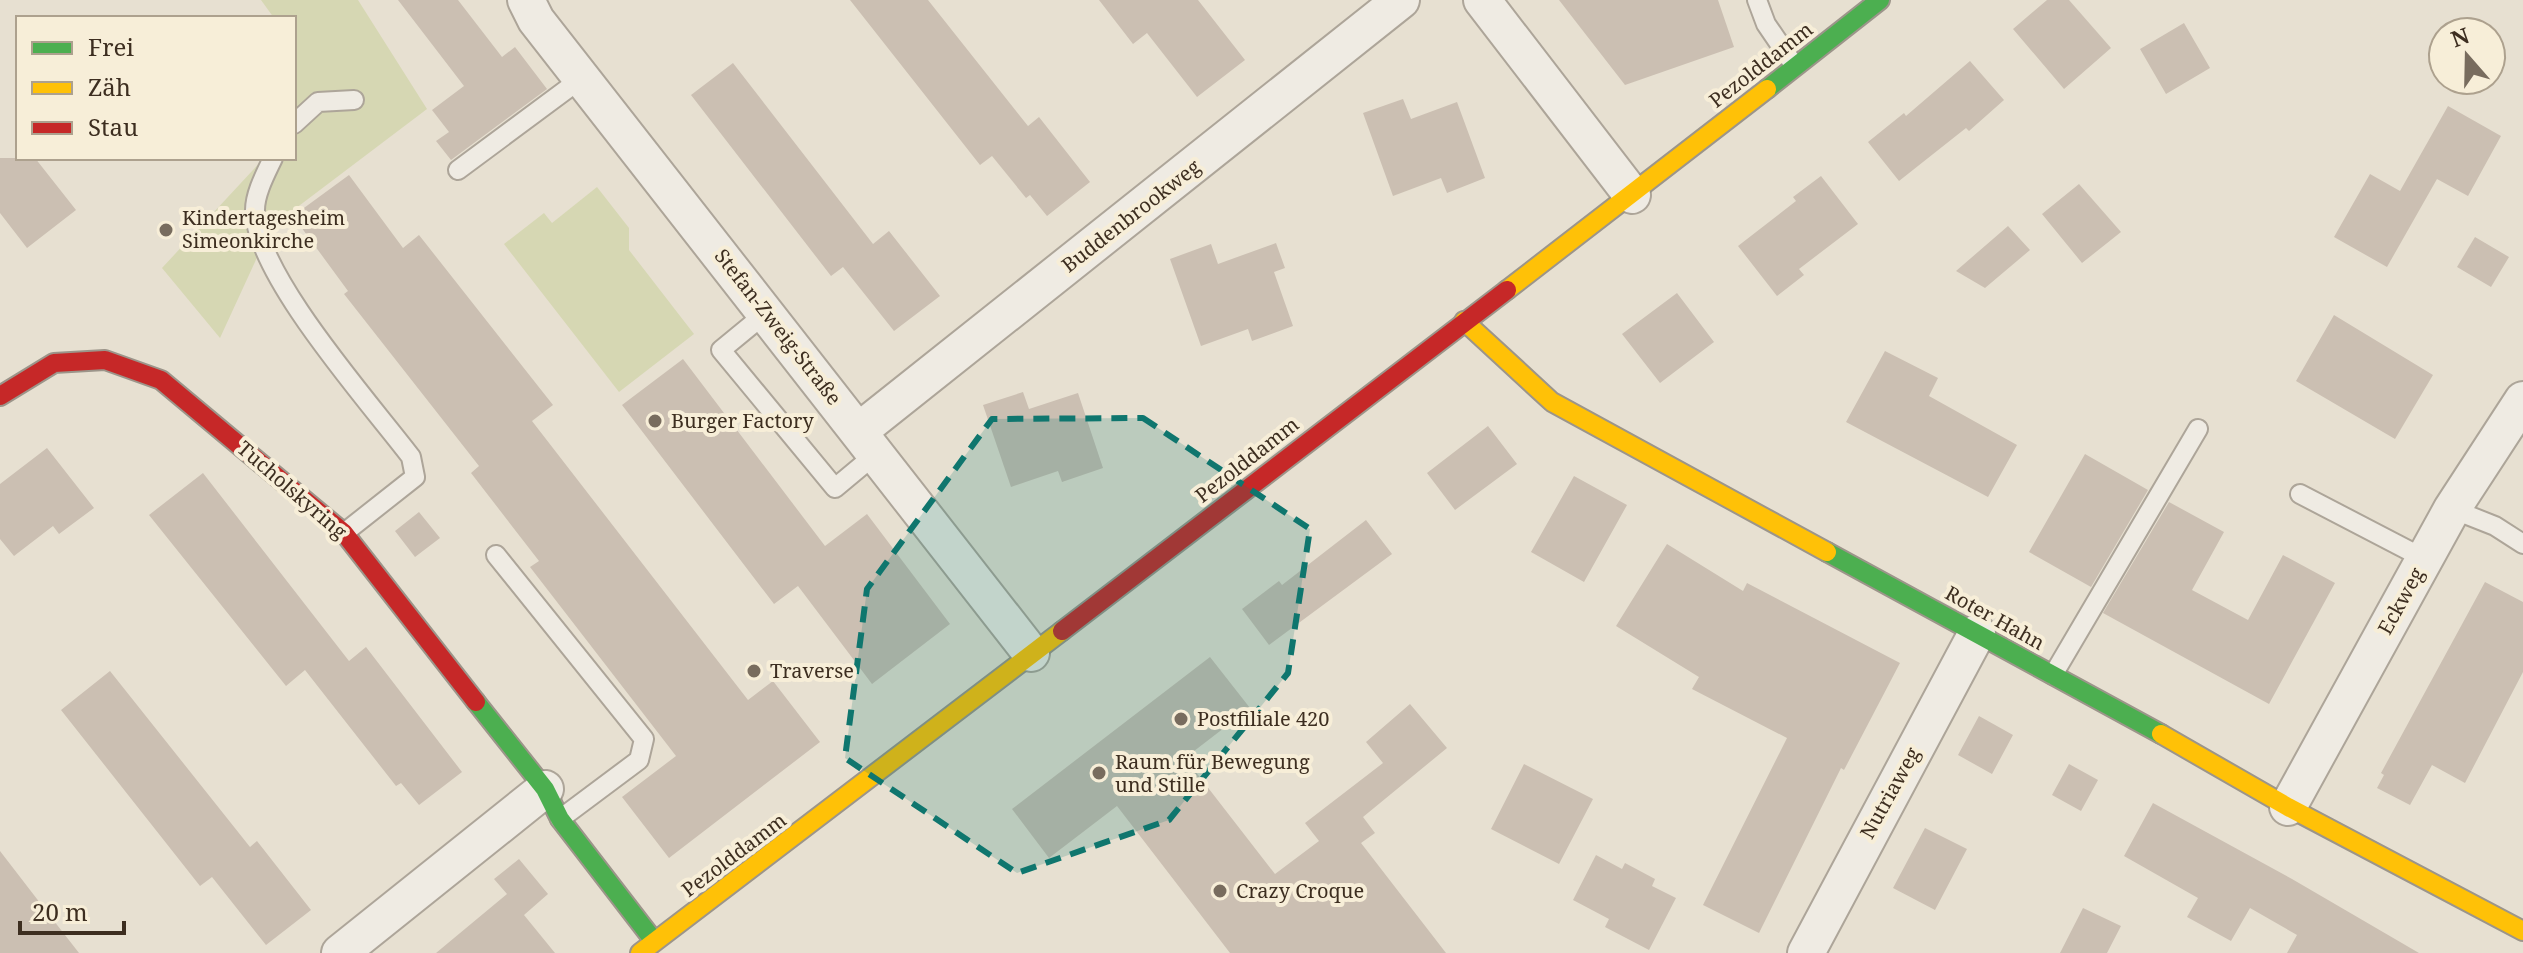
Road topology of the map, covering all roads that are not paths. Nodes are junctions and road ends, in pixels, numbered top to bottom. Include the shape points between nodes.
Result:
1 (526, 0) edge
2 (1401, 0) edge
3 (1482, 0) edge
4 (1757, 0) edge
5 (1880, 0) edge
6 (1794, 65) junction
7 (582, 78) junction
8 (354, 100) dead end
9 (296, 122) edge
10 (272, 160) edge
11 (458, 170) dead end
12 (1632, 195) junction
13 (766, 313) junction
14 (1464, 321) junction
15 (0, 396) edge
16 (2523, 400) edge
17 (2198, 429) dead end
18 (868, 442) junction
19 (2300, 494) dead end
20 (2452, 509) junction
21 (344, 533) junction
22 (2523, 544) edge
23 (496, 555) dead end
24 (2425, 559) junction
25 (1977, 633) junction
26 (1031, 653) junction
27 (2053, 675) junction
28 (552, 804) junction
29 (2288, 807) junction
30 (2523, 931) edge
31 (647, 947) edge
32 (340, 953) edge
33 (1806, 953) edge

1 - 7 street, Stefan-Zweig-Straße
2 - 18 street, Buddenbrookweg
3 - 12 street
4 - 6 lane via 1766,24
5 - 6 street, Pezolddamm
6 - 12 street, Pezolddamm
7 - 11 lane
7 - 13 street, Stefan-Zweig-Straße
8 - 9 lane via 318,102
10 - 21 lane via 254,208 258,236 277,279 411,457 415,477
12 - 14 street, Pezolddamm
13 - 18 street, Stefan-Zweig-Straße
13 - 18 lane via 721,350 835,488
14 - 25 street, Roter Hahn via 1552,402
14 - 26 street, Pezolddamm
15 - 21 street, Tucholskyring via 54,363 105,360 161,380
16 - 20 street, Eckweg
17 - 27 lane
18 - 26 street, Stefan-Zweig-Straße
19 - 24 lane
20 - 22 lane
20 - 24 street, Eckweg
21 - 28 street, Tucholskyring
23 - 28 lane via 644,739 639,760
24 - 29 street, Eckweg
25 - 27 street, Roter Hahn
25 - 33 street, Nutriaweg
26 - 31 street, Pezolddamm
27 - 29 street, Roter Hahn
28 - 31 street, Tucholskyring
28 - 32 street
29 - 30 street, Roter Hahn

